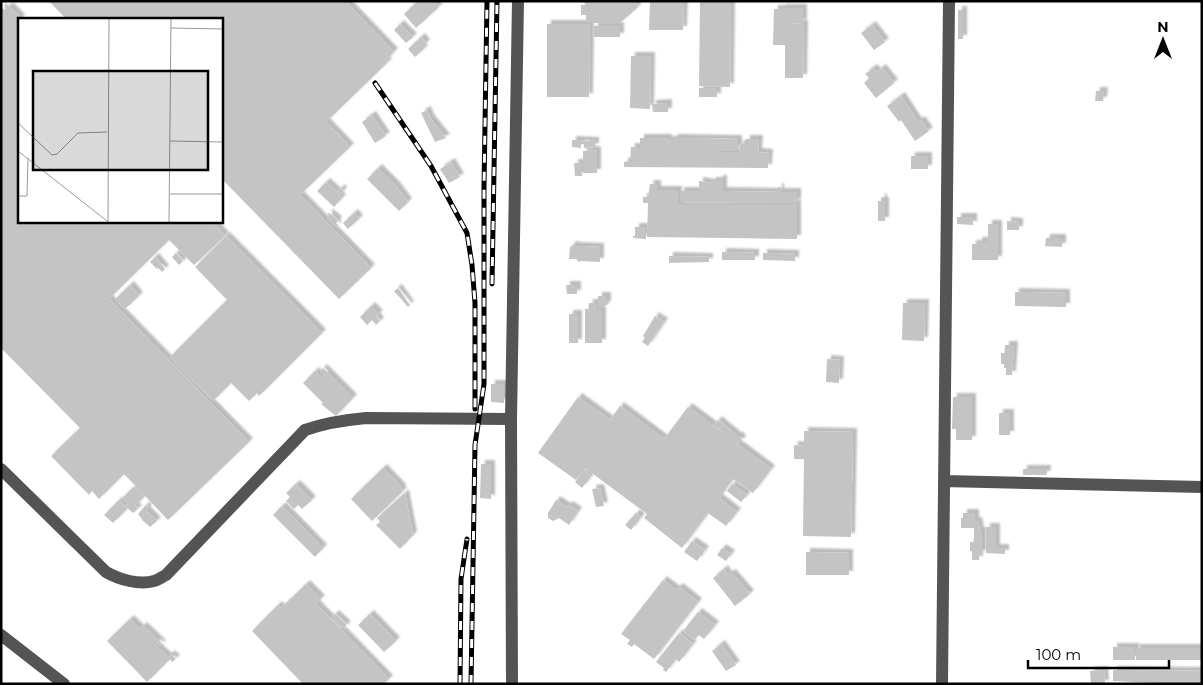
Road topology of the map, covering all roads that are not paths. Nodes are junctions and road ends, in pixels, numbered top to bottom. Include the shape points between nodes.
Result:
1 (518, 1) edge
2 (949, 1) edge
3 (511, 419) junction
4 (1, 469) edge
5 (944, 481) junction
6 (1202, 487) edge
7 (1, 635) edge
8 (64, 684) edge
9 (512, 684) edge
10 (942, 684) edge

1 - 3 lane
2 - 5 lane
3 - 4 lane via 366,418 321,424 305,430 166,575 154,581 126,580 106,572
3 - 9 lane
5 - 6 lane
5 - 10 lane
7 - 8 lane

